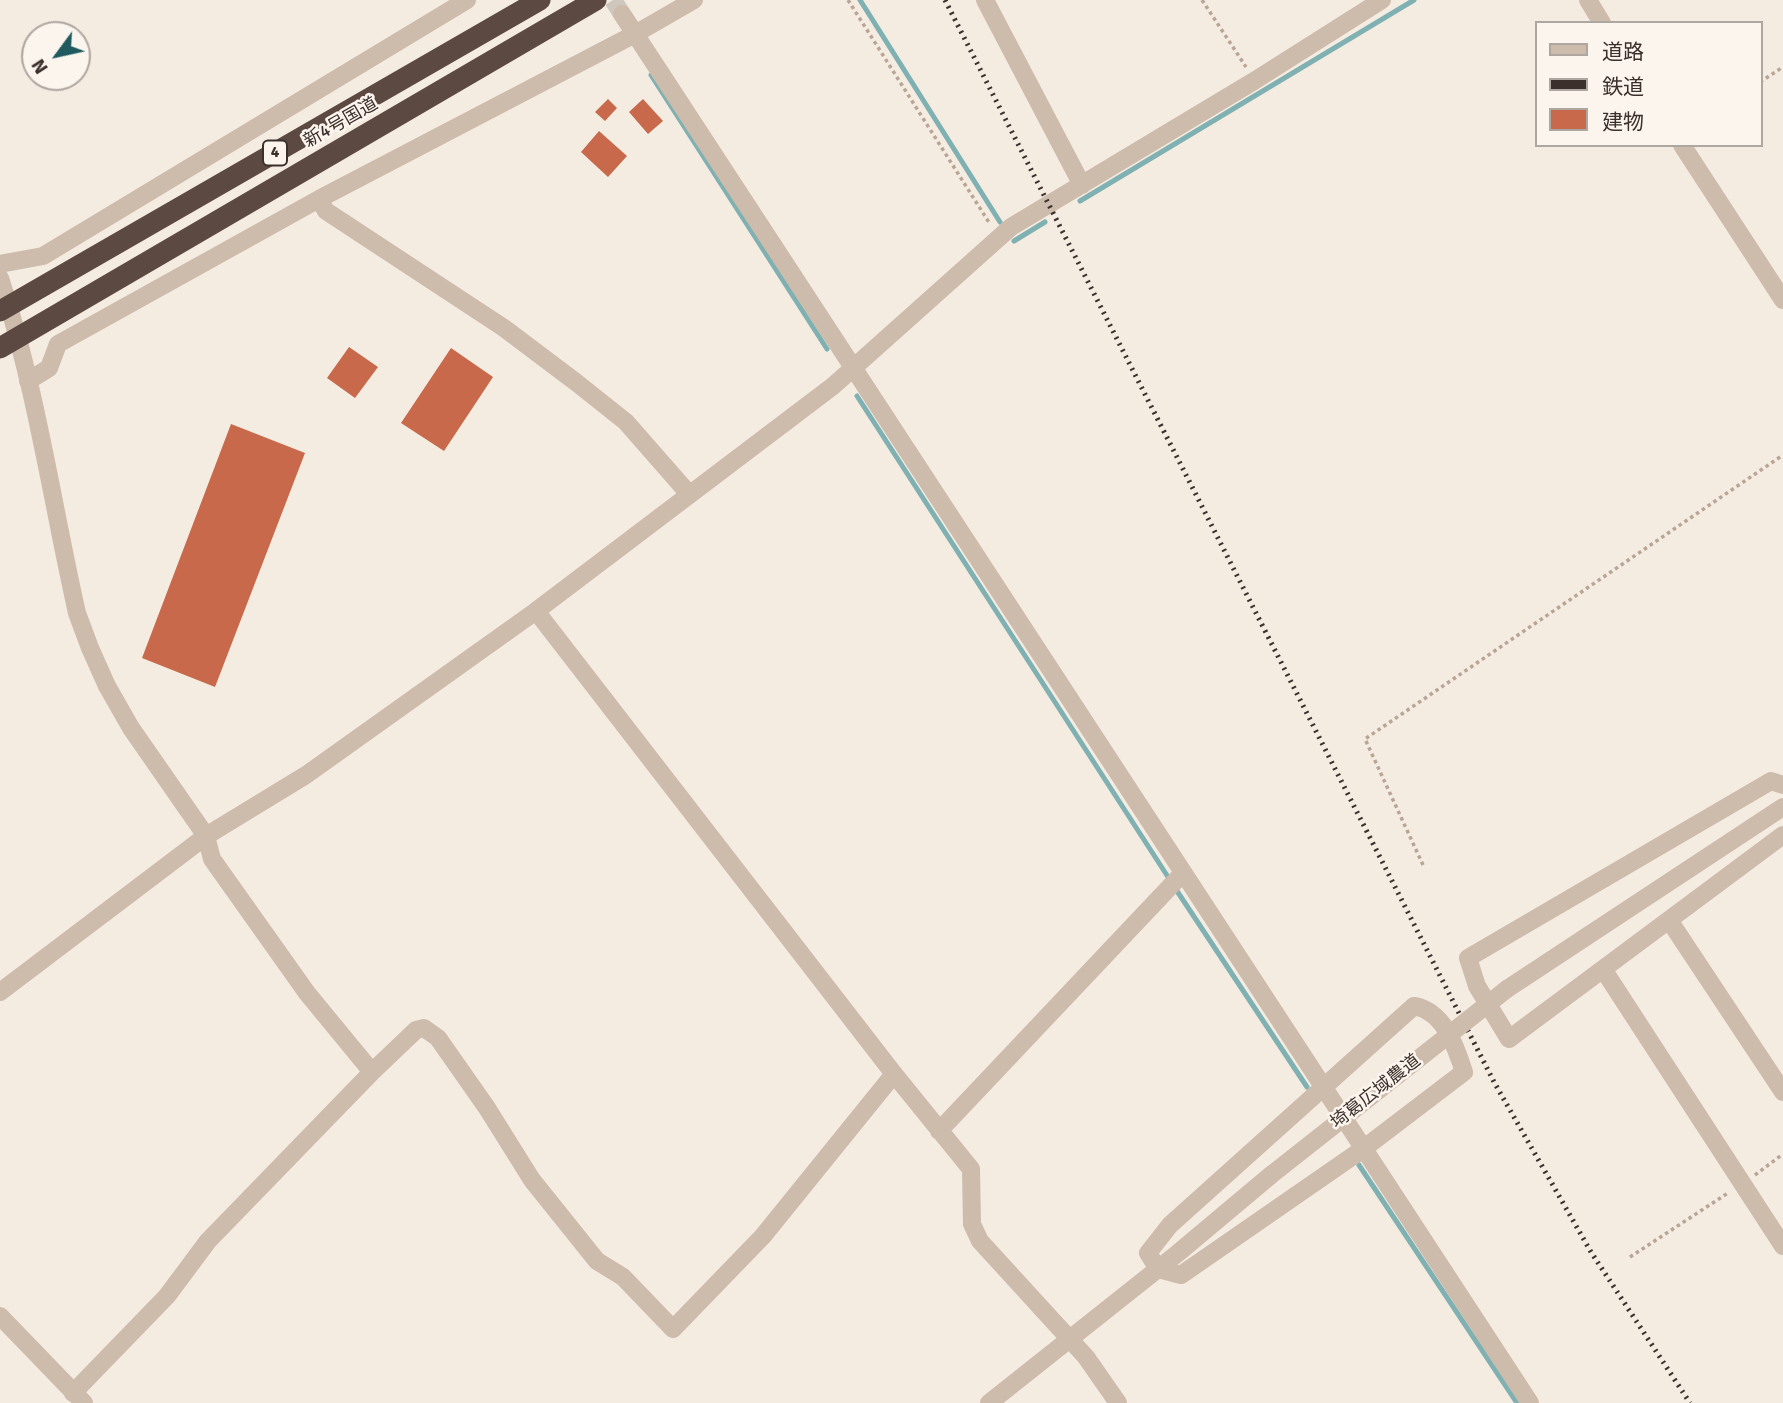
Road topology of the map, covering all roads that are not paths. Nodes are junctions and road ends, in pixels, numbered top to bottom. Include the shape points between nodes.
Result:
1 (467, 0) edge
2 (540, 0) edge
3 (596, 0) edge
4 (694, 0) edge
5 (985, 0) edge
6 (1382, 0) edge
7 (1588, 0) edge
8 (622, 14) tunnel mouth
9 (1601, 21) edge
10 (635, 34) junction
11 (1683, 147) edge
12 (1082, 185) junction
13 (319, 199) junction
14 (0, 264) edge
15 (0, 278) edge
16 (1783, 300) edge
17 (5, 309) edge
18 (9, 343) edge
19 (852, 369) junction
20 (28, 381) junction
21 (690, 494) junction
22 (536, 611) junction
23 (1783, 785) edge
24 (1783, 807) edge
25 (1783, 835) edge
26 (206, 836) junction
27 (1182, 874) junction
28 (1669, 920) junction
29 (1603, 969) junction
30 (0, 992) edge
31 (372, 1072) junction
32 (894, 1074) junction
33 (1323, 1088) junction
34 (1783, 1092) edge
35 (939, 1131) junction
36 (1363, 1149) junction
37 (1783, 1246) edge
38 (1158, 1269) junction
39 (0, 1316) edge
40 (1069, 1340) junction
41 (79, 1398) edge
42 (989, 1403) edge
43 (1118, 1403) edge
44 (1530, 1403) edge

1 - 14 street via 43,256
2 - 17 highway, 新4号国道 / 4
3 - 18 highway, 新4号国道 / 4
4 - 10 street
5 - 12 street
6 - 12 street
7 - 9 street
8 - 10 street
10 - 13 street
10 - 19 street
11 - 16 street
12 - 19 street via 1011,227
13 - 20 street via 58,344 49,368
13 - 21 street via 326,211 504,328 577,383 626,422
15 - 17 street
17 - 18 street
18 - 20 street
19 - 21 street
19 - 27 street
20 - 26 street via 77,613 90,648 131,728
21 - 22 street
22 - 26 street via 306,775
22 - 32 street
23 - 29 street via 1771,781 1468,958 1477,986 1508,1039
24 - 38 street, 埼葛広域農道, bridge via 1507,989
25 - 28 street
26 - 30 street
26 - 31 street via 212,859 307,993
27 - 33 street
27 - 35 street
28 - 29 street
28 - 34 street
29 - 37 street
31 - 32 street via 416,1030 424,1028 438,1038 532,1180 597,1261 623,1277 673,1329 763,1236
31 - 41 street via 208,1241
32 - 35 street
33 - 36 street
33 - 36 street via 1414,1006 1441,1023 1456,1044 1464,1072
33 - 38 street via 1170,1226 1148,1253
35 - 40 street via 971,1169 972,1224 980,1241
36 - 38 street via 1181,1275
36 - 44 street
38 - 40 street, 埼葛広域農道
39 - 41 street
40 - 42 street, 埼葛広域農道
40 - 43 street

